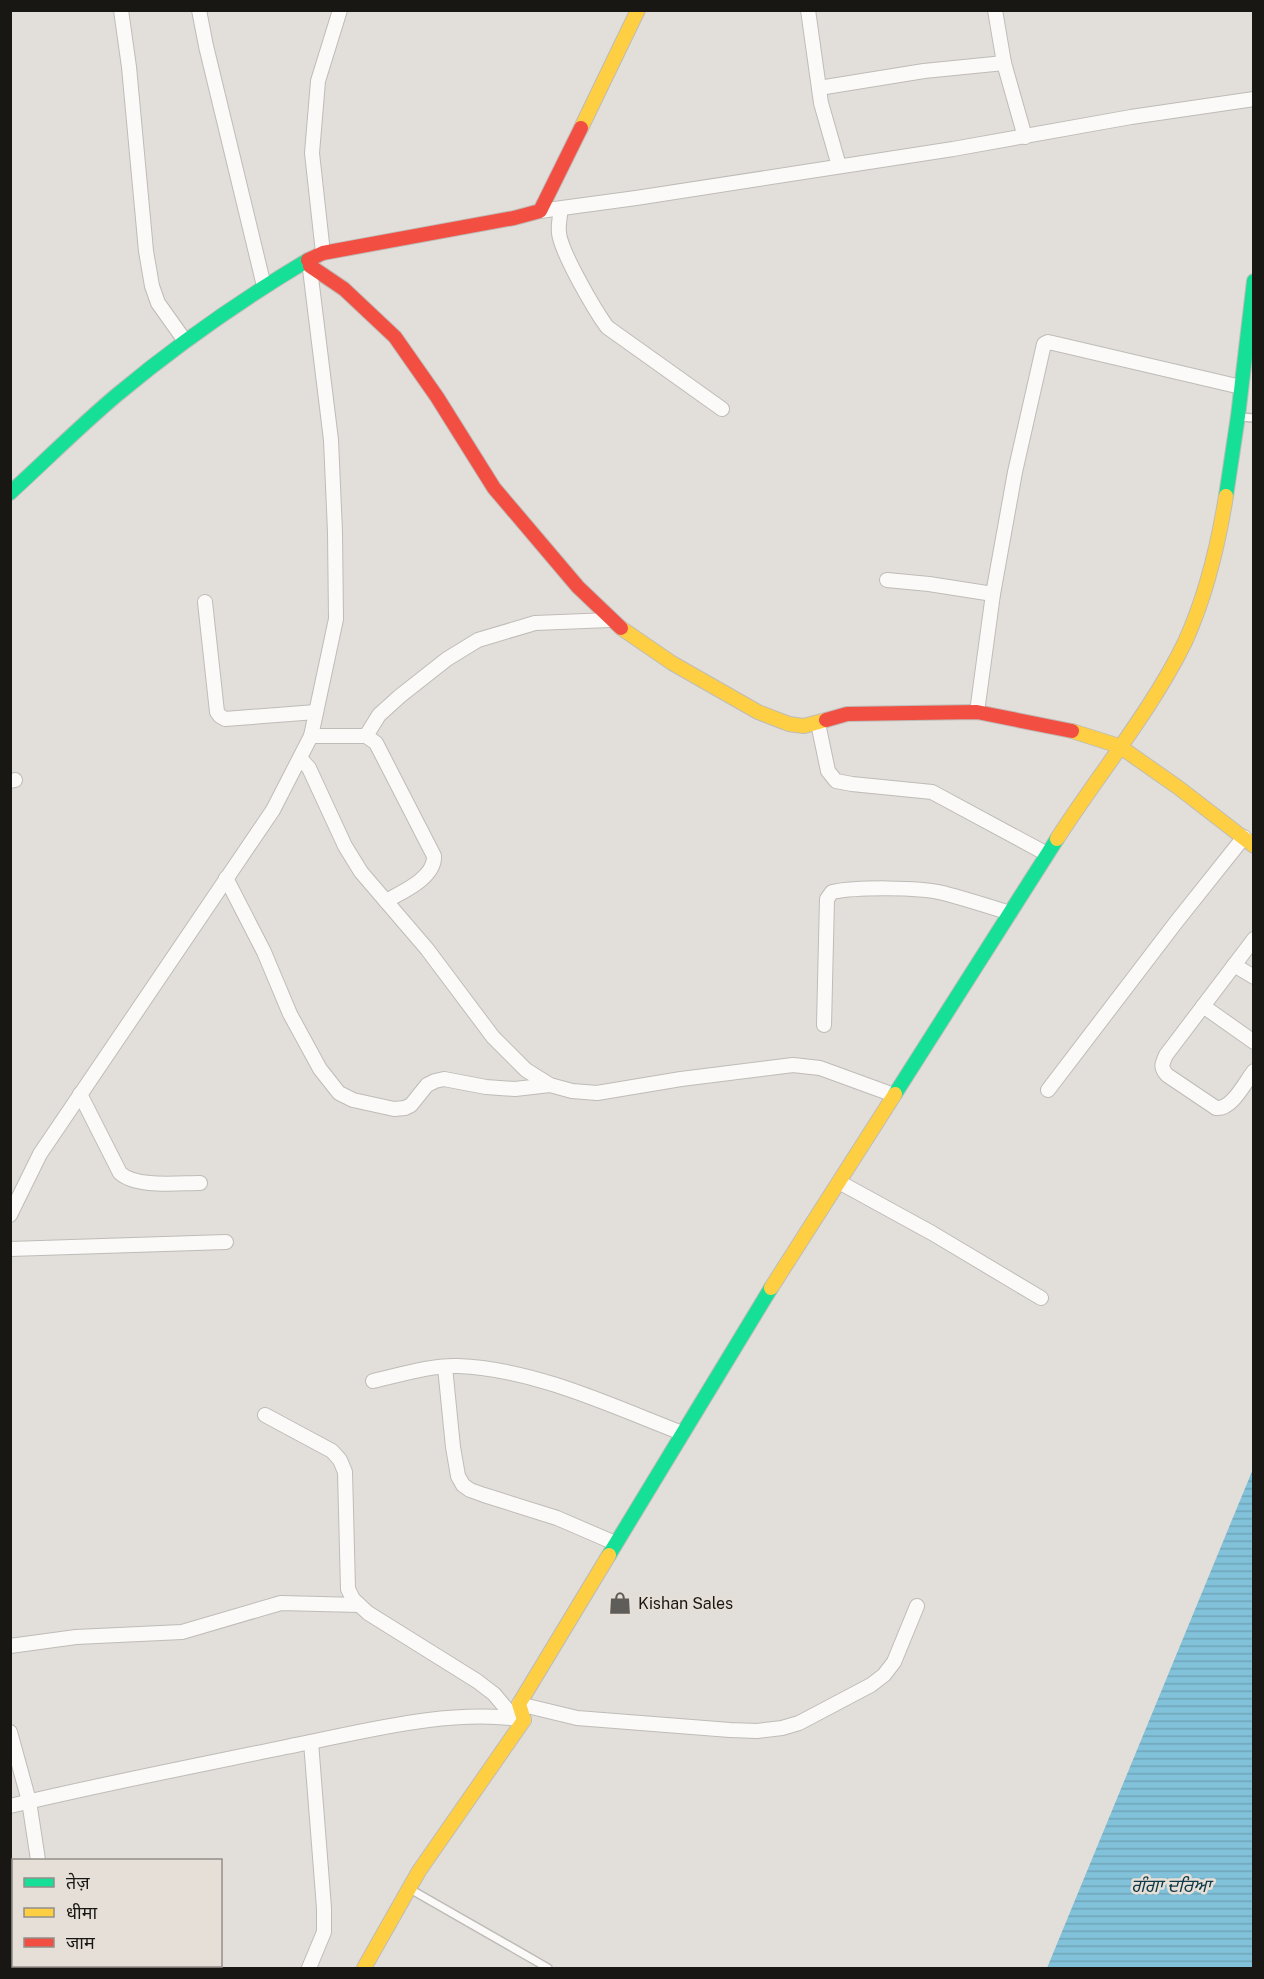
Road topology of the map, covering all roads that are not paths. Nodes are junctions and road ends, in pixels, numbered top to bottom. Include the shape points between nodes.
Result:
1 (121, 10) edge
2 (199, 10) edge
3 (340, 10) edge
4 (638, 10) edge
5 (808, 10) edge
6 (995, 10) edge
7 (1004, 63) junction
8 (819, 88) junction
9 (1254, 99) edge
10 (1026, 137) junction
11 (839, 166) junction
12 (561, 209) junction
13 (540, 210) junction
14 (323, 253) junction
15 (309, 263) junction
16 (1254, 281) edge
17 (264, 286) junction
18 (185, 341) junction
19 (1241, 387) junction
20 (722, 409) dead end
21 (1238, 416) junction
22 (1254, 418) edge
23 (10, 493) edge
24 (887, 580) dead end
25 (993, 594) junction
26 (205, 602) dead end
27 (610, 620) junction
28 (316, 712) junction
29 (977, 712) junction
30 (818, 723) junction
31 (311, 736) junction
32 (366, 736) junction
33 (1119, 746) junction
34 (300, 758) junction
35 (1249, 841) edge
36 (1047, 854) junction
37 (226, 878) junction
38 (386, 901) junction
39 (1010, 913) junction
40 (1254, 939) edge
41 (1234, 965) junction
42 (1254, 977) edge
43 (1203, 1006) junction
44 (824, 1025) dead end
45 (1254, 1042) edge
46 (1254, 1071) edge
47 (550, 1084) junction
48 (1048, 1090) dead end
49 (80, 1094) junction
50 (894, 1095) junction
51 (839, 1182) junction
52 (200, 1183) dead end
53 (10, 1215) edge
54 (226, 1242) dead end
55 (10, 1249) edge
56 (1041, 1298) dead end
57 (446, 1367) junction
58 (373, 1381) dead end
59 (266, 1415) dead end
60 (682, 1433) junction
61 (615, 1544) junction
62 (359, 1605) junction
63 (917, 1606) dead end
64 (10, 1646) edge
65 (519, 1704) junction
66 (520, 1719) junction
67 (10, 1732) edge
68 (311, 1742) junction
69 (29, 1802) junction
70 (10, 1806) edge
71 (38, 1859) edge
72 (409, 1889) junction
73 (309, 1968) edge
74 (364, 1968) edge
75 (548, 1968) edge

1 - 18 street via 152,286 158,303
2 - 17 street
3 - 14 street via 318,81 312,153
4 - 13 street
5 - 8 street
6 - 7 street
7 - 8 street
7 - 10 street
8 - 11 street
9 - 10 street
10 - 11 street
11 - 12 street
12 - 13 street
12 - 20 street via 558,232 566,253 607,327
13 - 14 street
14 - 15 street
15 - 17 street
15 - 27 street via 344,289 395,337 494,488
15 - 28 street via 331,440 335,532 336,619
16 - 19 street
17 - 18 street
18 - 23 street via 117,395
19 - 21 street
19 - 25 street via 1046,342 1015,472
21 - 22 lane
21 - 33 street via 1219,538 1198,610 1157,691
24 - 25 street
25 - 29 street
26 - 28 street via 220,716 225,719
27 - 30 street via 672,663 758,712 789,724
27 - 32 street via 535,623 478,640 400,696 378,715
28 - 31 street
29 - 30 street via 847,714
29 - 33 street via 1084,734
30 - 36 street via 828,771 836,781 932,792
31 - 32 street
31 - 34 street
32 - 38 street via 383,754 435,862 423,877
33 - 35 street
33 - 36 street
34 - 37 street via 273,810
34 - 38 street via 309,768 345,846
35 - 48 street via 1177,921
36 - 39 street
37 - 47 street via 290,1014 320,1069 339,1093 394,1109 411,1105 427,1085 444,1079 514,1089
37 - 49 street
38 - 47 street via 493,1037 526,1070
39 - 44 street via 941,893 832,892 827,899
39 - 50 street
40 - 41 street
41 - 42 street
41 - 43 street
43 - 45 street
43 - 46 street via 1166,1055 1162,1070 1220,1109
47 - 50 street via 597,1093 793,1065 820,1068
49 - 52 street via 120,1173 127,1179
49 - 53 street via 40,1154
50 - 51 street
51 - 56 street
51 - 60 street
54 - 55 street
57 - 58 street
57 - 60 street via 492,1369 530,1377
57 - 61 street via 453,1447 463,1485 484,1496 557,1518
59 - 62 street via 332,1451 340,1460 348,1501 348,1588
60 - 61 street
61 - 65 street
62 - 64 street via 281,1604 182,1632 76,1637
62 - 66 street via 477,1681
63 - 65 street via 894,1662 884,1675 871,1686 782,1728 730,1730 577,1718
65 - 66 street
66 - 68 street via 420,1721
66 - 72 street
67 - 69 street
68 - 69 street
68 - 73 street via 324,1932
69 - 70 street
69 - 71 street
72 - 74 street
72 - 75 lane

